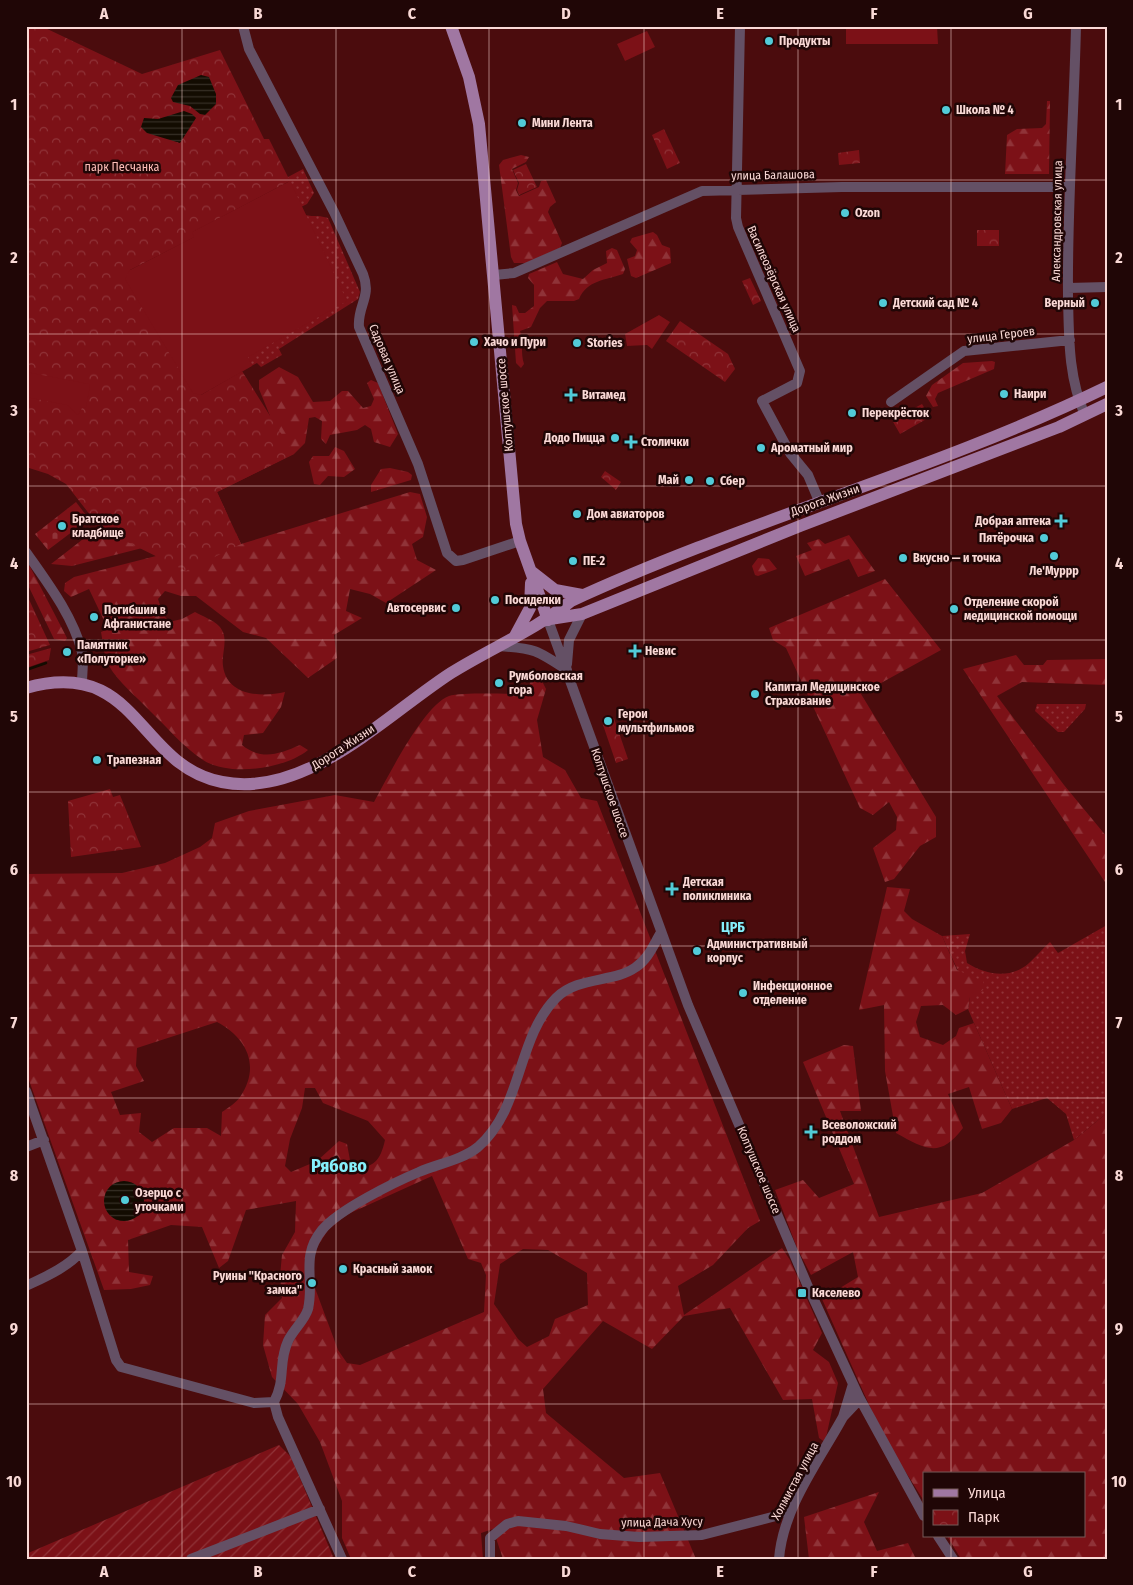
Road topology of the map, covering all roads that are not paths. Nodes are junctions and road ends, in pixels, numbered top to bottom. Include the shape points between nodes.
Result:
1 (243, 26) edge
2 (450, 26) edge
3 (740, 26) edge
4 (1076, 26) edge
5 (1070, 187) junction
6 (736, 189) junction
7 (494, 275) junction
8 (1107, 287) edge
9 (1068, 288) junction
10 (1070, 340) junction
11 (1107, 387) edge
12 (1078, 401) junction
13 (891, 402) dead end
14 (1107, 404) edge
15 (1085, 415) junction
16 (820, 501) junction
17 (520, 541) junction
18 (26, 552) edge
19 (530, 570) junction
20 (584, 595) junction
21 (582, 614) junction
22 (548, 620) junction
23 (514, 637) junction
24 (498, 646) junction
25 (567, 670) junction
26 (82, 683) junction
27 (26, 688) edge
28 (660, 934) junction
29 (26, 1091) edge
30 (44, 1140) junction
31 (26, 1147) edge
32 (82, 1251) junction
33 (26, 1286) edge
34 (853, 1384) junction
35 (860, 1399) junction
36 (274, 1402) junction
37 (843, 1417) junction
38 (795, 1502) junction
39 (320, 1509) junction
40 (923, 1514) edge
41 (939, 1538) edge
42 (191, 1559) edge
43 (342, 1559) edge
44 (490, 1559) edge
45 (779, 1559) edge
46 (952, 1559) edge

1 - 17 street, Садовая улица via 249,49 363,274 366,296 359,327 418,464 448,553 451,558 463,560
2 - 7 main road, Колтушское шоссе via 469,77 476,110
3 - 6 street, Василеозёрская улица
4 - 5 street, Александровская улица
5 - 6 street, улица Балашова
5 - 9 street, Александровская улица
6 - 7 street, улица Балашова via 702,191 514,272
6 - 16 street, Василеозёрская улица via 738,227 800,371 797,384 762,401 790,453 808,475
7 - 17 main road, Колтушское шоссе
8 - 9 street
9 - 10 street, Александровская улица
10 - 12 street, Александровская улица via 1071,372
10 - 13 street, улица Героев via 964,351
11 - 12 main road, Дорога Жизни
12 - 15 street, Александровская улица
12 - 16 main road, Дорога Жизни
14 - 15 main road, Дорога Жизни
15 - 21 main road, Дорога Жизни
16 - 20 main road, Дорога Жизни
17 - 19 main road, Колтушское шоссе
18 - 26 street via 46,579 78,641 82,653
19 - 20 main road via 555,590
19 - 22 main road, Колтушское шоссе
19 - 23 main road via 530,608
20 - 22 main road, Дорога Жизни
21 - 22 main road, Дорога Жизни
21 - 25 street via 569,640
22 - 23 main road, Дорога Жизни
22 - 25 street, Колтушское шоссе
23 - 24 main road, Дорога Жизни
24 - 25 street via 535,650
24 - 26 main road, Дорога Жизни via 451,674 329,759 281,780 261,783 221,782 187,768 110,694
25 - 28 street, Колтушское шоссе
26 - 27 main road, Дорога Жизни via 44,683
28 - 34 street, Колтушское шоссе via 809,1289
28 - 36 street via 648,955 635,968 574,987 557,997 543,1014 500,1120 477,1148 406,1178 338,1216 323,1228 309,1254 307,1312 284,1353 283,1378
29 - 30 street
30 - 31 street
30 - 32 street
32 - 33 street via 56,1272
32 - 36 street via 116,1360 121,1367 254,1402
34 - 35 street, Колтушское шоссе
34 - 37 street
35 - 37 street
35 - 40 street, Колтушское шоссе
36 - 39 street
37 - 38 street, Холмистая улица
38 - 44 street, улица Дача Хусу via 776,1516 702,1535 639,1537 518,1521 507,1524 490,1538
38 - 45 street, Холмистая улица via 780,1537
39 - 42 street
39 - 43 street
41 - 46 street

